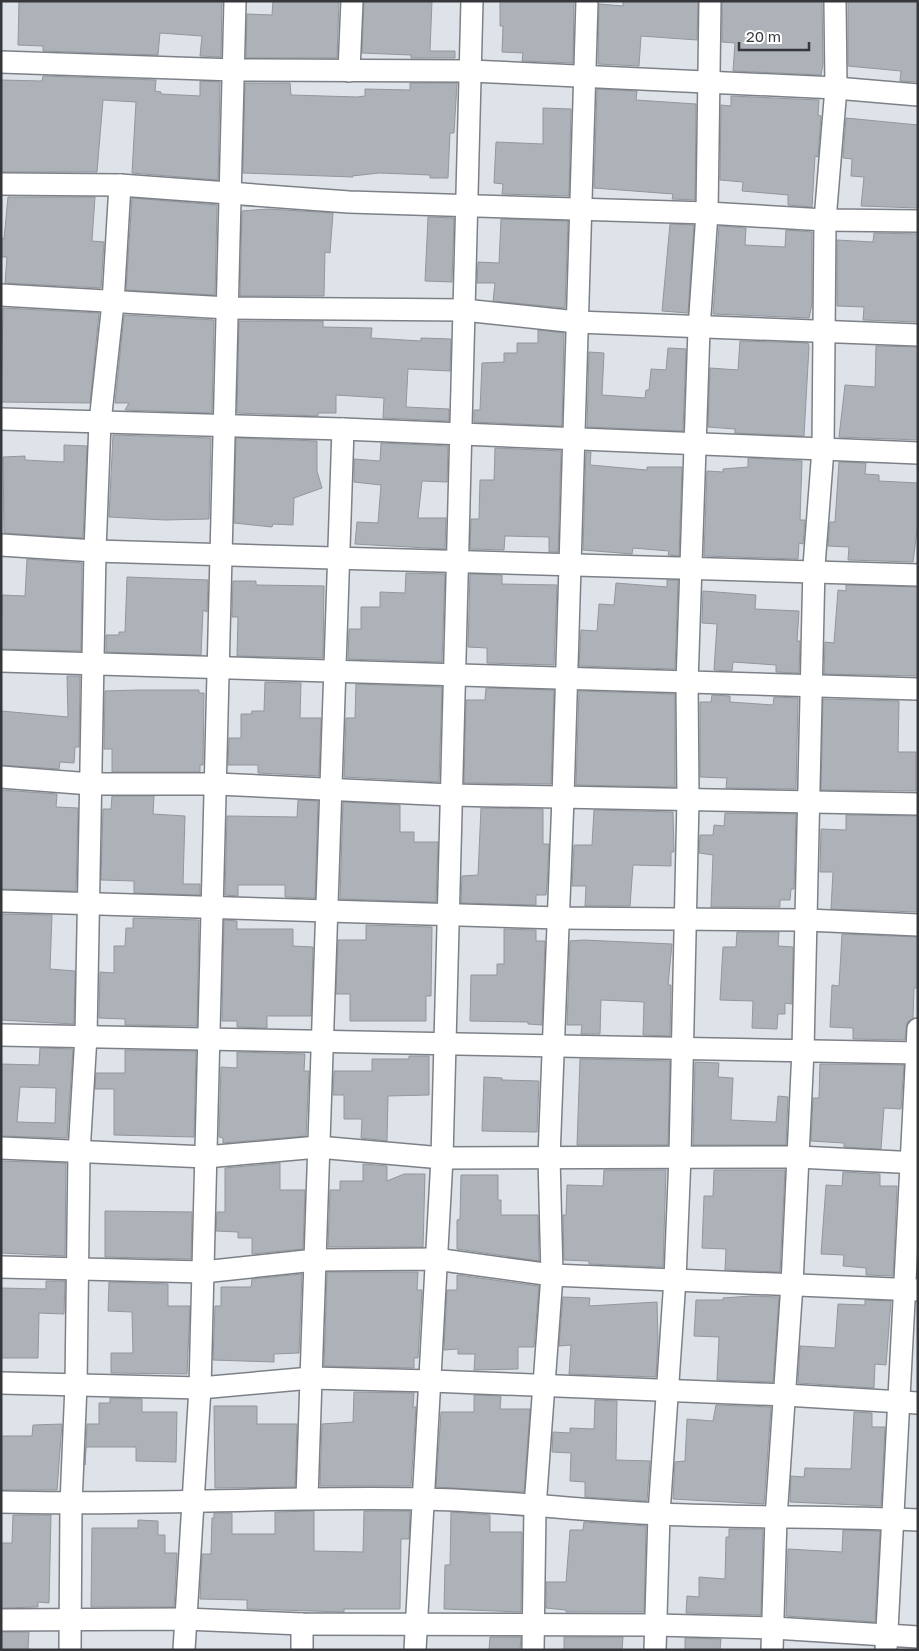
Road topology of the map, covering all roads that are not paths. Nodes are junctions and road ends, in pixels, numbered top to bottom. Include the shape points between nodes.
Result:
1 (235, 1) edge
2 (352, 1) edge
3 (472, 1) edge
4 (587, 1) edge
5 (710, 1) edge
6 (835, 1) edge
7 (1, 62) edge
8 (234, 70) junction
9 (349, 71) junction
10 (470, 71) junction
11 (584, 78) junction
12 (708, 83) junction
13 (836, 88) junction
14 (918, 95) edge
15 (1, 184) edge
16 (120, 185) junction
17 (231, 192) junction
18 (467, 207) junction
19 (580, 210) junction
20 (707, 213) junction
21 (825, 220) junction
22 (918, 220) edge
23 (1, 295) edge
24 (113, 303) junction
25 (228, 308) junction
26 (464, 310) junction
27 (577, 322) junction
28 (699, 329) junction
29 (825, 330) junction
30 (918, 335) edge
31 (1, 419) edge
32 (100, 422) junction
33 (226, 426) junction
34 (343, 429) junction
35 (461, 434) junction
36 (573, 439) junction
37 (695, 444) junction
38 (823, 449) junction
39 (918, 453) edge
40 (1, 545) edge
41 (95, 550) junction
42 (222, 554) junction
43 (338, 558) junction
44 (458, 562) junction
45 (568, 565) junction
46 (691, 569) junction
47 (814, 573) junction
48 (918, 575) edge
49 (1, 661) edge
50 (92, 664) junction
51 (219, 668) junction
52 (334, 672) junction
53 (455, 676) junction
54 (565, 679) junction
55 (687, 683) junction
56 (812, 687) junction
57 (918, 690) edge
58 (1, 777) edge
59 (91, 784) junction
60 (217, 784) junction
61 (332, 790) junction
62 (451, 795) junction
63 (563, 798) junction
64 (688, 800) junction
65 (809, 802) junction
66 (918, 804) edge
67 (1, 901) edge
68 (87, 904) junction
69 (212, 907) junction
70 (326, 910) junction
71 (448, 914) junction
72 (559, 918) junction
73 (685, 920) junction
74 (807, 920) junction
75 (918, 925) edge
76 (918, 1029) edge
77 (1, 1035) edge
78 (86, 1036) junction
79 (210, 1038) junction
80 (322, 1041) junction
81 (444, 1043) junction
82 (554, 1045) junction
83 (681, 1048) junction
84 (803, 1050) junction
85 (917, 1052) edge
86 (318, 1147) junction
87 (1, 1148) edge
88 (79, 1152) junction
89 (680, 1156) junction
90 (206, 1157) junction
91 (549, 1157) junction
92 (798, 1157) junction
93 (442, 1158) junction
94 (915, 1163) edge
95 (435, 1259) junction
96 (315, 1260) junction
97 (1, 1267) edge
98 (78, 1269) junction
99 (203, 1272) junction
100 (552, 1274) junction
101 (675, 1278) junction
102 (792, 1284) junction
103 (912, 1290) edge
104 (311, 1378) junction
105 (431, 1381) junction
106 (1, 1383) edge
107 (76, 1385) junction
108 (543, 1385) junction
109 (200, 1388) junction
110 (666, 1390) junction
111 (785, 1395) junction
112 (909, 1403) edge
113 (307, 1498) junction
114 (424, 1499) junction
115 (1, 1502) edge
116 (193, 1503) junction
117 (71, 1504) junction
118 (535, 1507) junction
119 (659, 1514) junction
120 (776, 1518) junction
121 (892, 1518) junction
122 (918, 1520) edge
123 (71, 1619) junction
124 (185, 1619) junction
125 (1, 1620) edge
126 (533, 1623) junction
127 (302, 1624) junction
128 (416, 1624) junction
129 (656, 1625) junction
130 (774, 1628) junction
131 (918, 1637) edge
132 (886, 1643) edge
133 (70, 1650) edge
134 (184, 1650) edge
135 (302, 1650) edge
136 (415, 1650) edge
137 (533, 1650) edge
138 (655, 1650) edge
139 (772, 1650) edge

1 - 8 street
2 - 9 street
3 - 10 street
4 - 11 street
5 - 12 street
6 - 13 street
7 - 8 street
8 - 9 street
8 - 17 street
9 - 10 street
10 - 11 street
10 - 18 street
11 - 12 street
11 - 19 street
12 - 13 street
12 - 20 street
13 - 14 street
13 - 21 street
15 - 16 street
16 - 17 street
16 - 24 street
17 - 18 street
17 - 25 street
18 - 19 street
18 - 26 street
19 - 20 street
19 - 27 street
20 - 21 street
20 - 28 street
21 - 22 street
21 - 29 street
23 - 24 street
24 - 25 street
24 - 32 street
25 - 26 street
25 - 33 street
26 - 27 street
26 - 35 street
27 - 28 street
27 - 36 street
28 - 29 street
28 - 37 street
29 - 30 street
29 - 38 street
31 - 32 street
32 - 33 street
32 - 41 street
33 - 34 street
33 - 42 street
34 - 35 street
34 - 43 street
35 - 36 street
35 - 44 street
36 - 37 street
36 - 45 street
37 - 38 street
37 - 46 street
38 - 39 street
38 - 47 street
40 - 41 street
41 - 42 street
41 - 50 street
42 - 43 street
42 - 51 street
43 - 44 street
43 - 52 street
44 - 45 street
44 - 53 street
45 - 46 street
45 - 54 street
46 - 47 street
46 - 55 street
47 - 48 street
47 - 56 street
49 - 50 street
50 - 51 street
50 - 59 street
51 - 52 street
51 - 60 street
52 - 53 street
52 - 61 street
53 - 54 street
53 - 62 street
54 - 55 street
54 - 63 street
55 - 56 street
55 - 64 street
56 - 57 street
56 - 65 street
58 - 59 street
59 - 60 street
59 - 68 street
60 - 61 street
60 - 69 street
61 - 62 street
61 - 70 street
62 - 63 street
62 - 71 street
63 - 64 street
63 - 72 street
64 - 65 street
64 - 73 street
65 - 66 street
65 - 74 street
67 - 68 street
68 - 69 street
68 - 78 street
69 - 70 street
69 - 79 street
70 - 71 street
70 - 80 street
71 - 72 street
71 - 81 street
72 - 73 street
72 - 82 street
73 - 74 street
73 - 83 street
74 - 75 street
74 - 84 street
76 - 85 street
77 - 78 street
78 - 79 street
78 - 88 street
79 - 80 street
79 - 90 street
80 - 81 street
80 - 86 street
81 - 82 street
81 - 93 street
82 - 83 street
82 - 91 street
83 - 84 street
83 - 89 street
84 - 85 street
84 - 92 street
85 - 94 street
86 - 90 street
86 - 93 street
86 - 96 street
87 - 88 street
88 - 90 street
88 - 98 street
89 - 91 street
89 - 92 street
89 - 101 street
90 - 99 street
91 - 93 street
91 - 100 street
92 - 94 street
92 - 102 street
93 - 95 street
94 - 103 street
95 - 96 street
95 - 100 street
95 - 105 street
96 - 99 street
96 - 104 street
97 - 98 street
98 - 99 street
98 - 107 street
99 - 109 street
100 - 101 street
100 - 108 street
101 - 102 street
101 - 110 street
102 - 103 street
102 - 111 street
103 - 112 street
104 - 105 street
104 - 109 street
104 - 113 street
105 - 108 street
105 - 114 street
106 - 107 street
107 - 109 street
107 - 117 street
108 - 110 street
108 - 118 street
109 - 116 street
110 - 111 street
110 - 119 street
111 - 112 street
111 - 120 street
112 - 121 street
113 - 114 street
113 - 116 street
114 - 118 street
114 - 128 street
115 - 117 street
116 - 117 street
116 - 124 street
117 - 123 street
118 - 119 street
118 - 126 street
119 - 120 street
119 - 129 street
120 - 121 street
120 - 130 street
121 - 122 street
121 - 132 street
123 - 124 street
123 - 125 street
123 - 133 street
124 - 127 street
124 - 134 street
126 - 128 street
126 - 129 street
126 - 137 street
127 - 128 street
127 - 135 street
128 - 136 street
129 - 130 street
129 - 138 street
130 - 132 street
130 - 139 street
131 - 132 street

